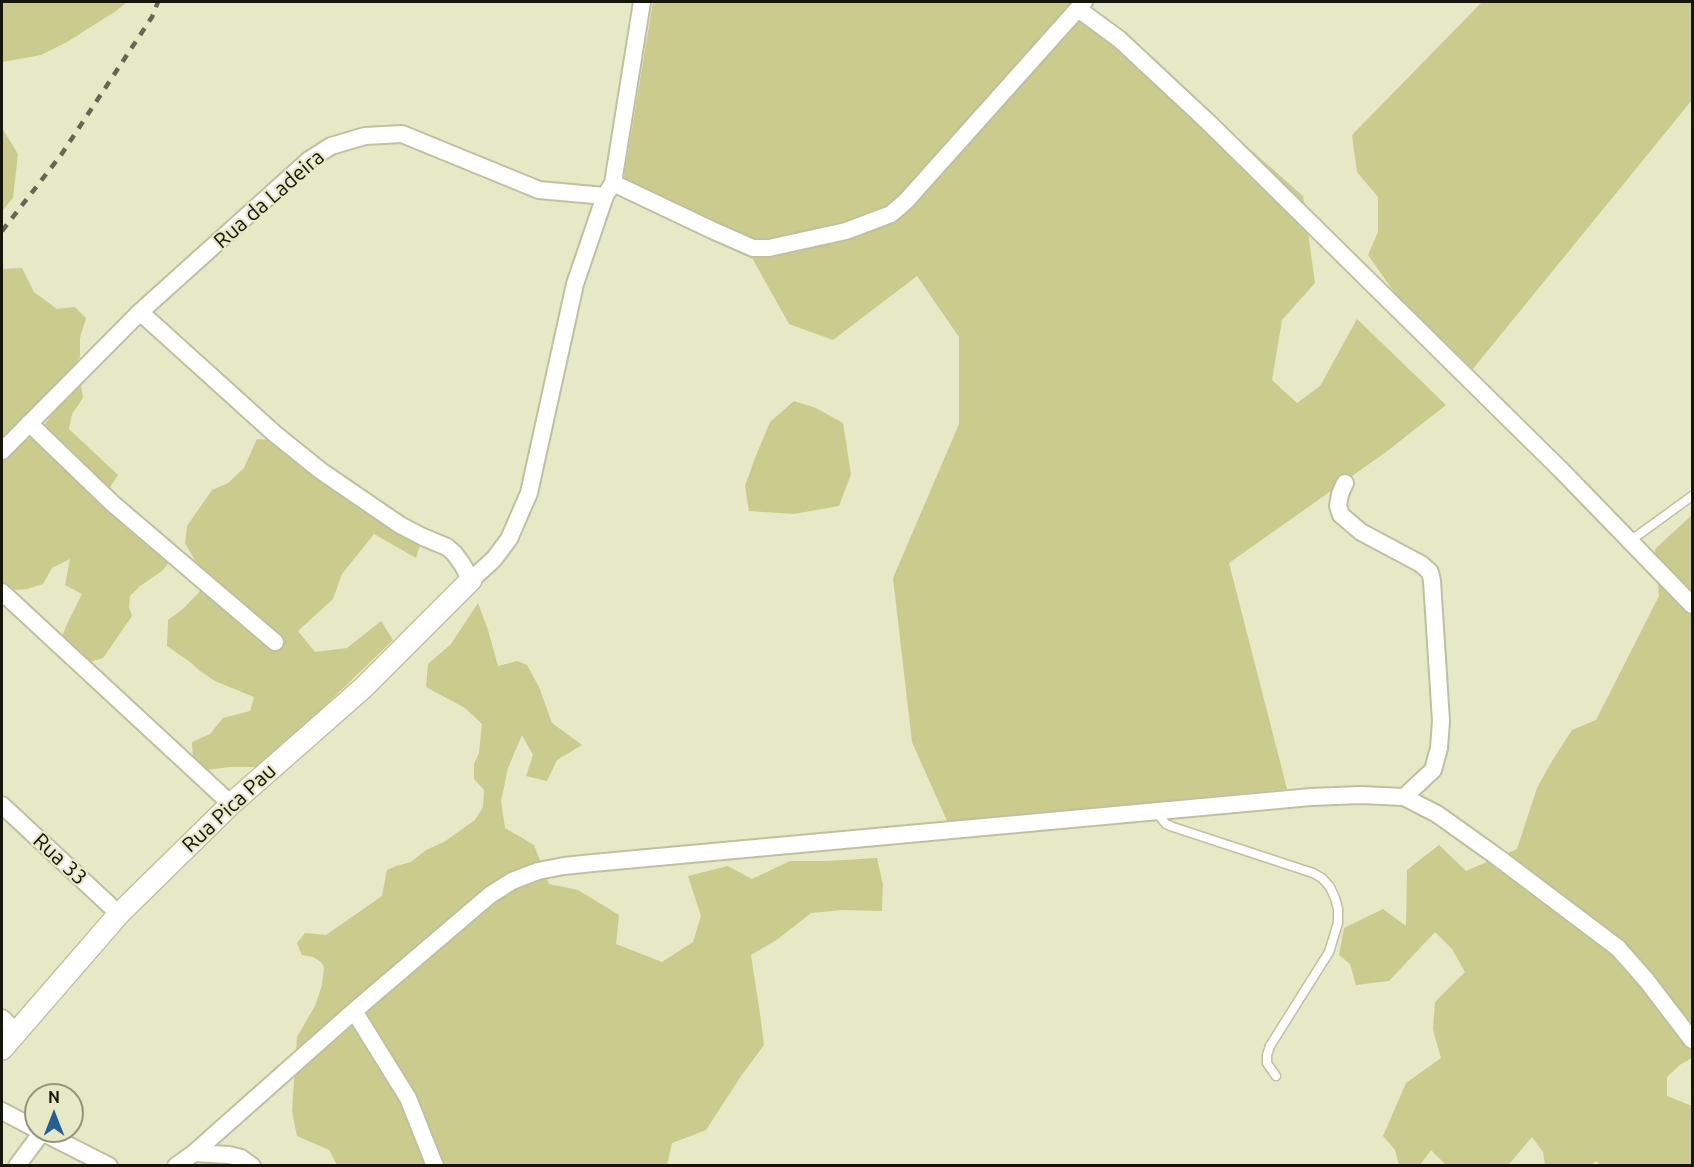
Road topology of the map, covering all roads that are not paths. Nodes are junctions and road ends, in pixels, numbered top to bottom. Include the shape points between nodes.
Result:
1 (642, 2) edge
2 (1082, 5) edge
3 (609, 190) junction
4 (140, 312) junction
5 (29, 423) junction
6 (2, 451) edge
7 (1345, 483) dead end
8 (1692, 495) edge
9 (1629, 540) junction
10 (471, 580) junction
11 (2, 592) edge
12 (1692, 605) edge
13 (275, 642) dead end
14 (1404, 797) junction
15 (231, 804) junction
16 (2, 805) edge
17 (1158, 811) junction
18 (119, 914) junction
19 (354, 1011) junction
20 (9, 1025) edge
21 (1692, 1040) edge
22 (2, 1049) edge
23 (1276, 1076) dead end
24 (2, 1111) edge
25 (24, 1123) edge
26 (32, 1143) edge
27 (64, 1143) edge
28 (194, 1153) junction
29 (17, 1166) edge
30 (109, 1166) edge
31 (176, 1166) edge
32 (252, 1166) edge
33 (435, 1166) edge

1 - 3 street
2 - 3 street via 891,214 846,231 753,248
2 - 9 street via 1208,122
3 - 4 street, Rua da Ladeira via 539,190 402,134 365,136 331,146 309,160
3 - 10 street via 575,284 529,493 509,539
4 - 5 street, Rua da Ladeira
4 - 10 street via 321,471 400,525 447,547
5 - 6 street, Rua da Ladeira
5 - 13 street via 112,503
7 - 14 street via 1338,506 1341,515 1361,532 1420,564 1430,572 1432,581 1441,721 1439,748 1433,770
8 - 9 lane
9 - 12 street
10 - 15 street, Rua Pica Pau via 363,688
11 - 15 street
14 - 17 street via 1311,796
14 - 21 street via 1445,820 1618,948
15 - 18 street, Rua Pica Pau
16 - 18 street, Rua 33
17 - 19 street via 538,871 490,895
17 - 23 lane via 1166,824 1173,827 1313,873 1330,887 1335,898 1338,923 1329,952 1267,1055 1267,1063
18 - 20 street, Rua Pica Pau
19 - 28 street
19 - 33 street via 408,1098
20 - 22 street, Rua Pica Pau
24 - 25 street
26 - 29 street
27 - 30 street
28 - 31 street
28 - 32 street via 229,1155

